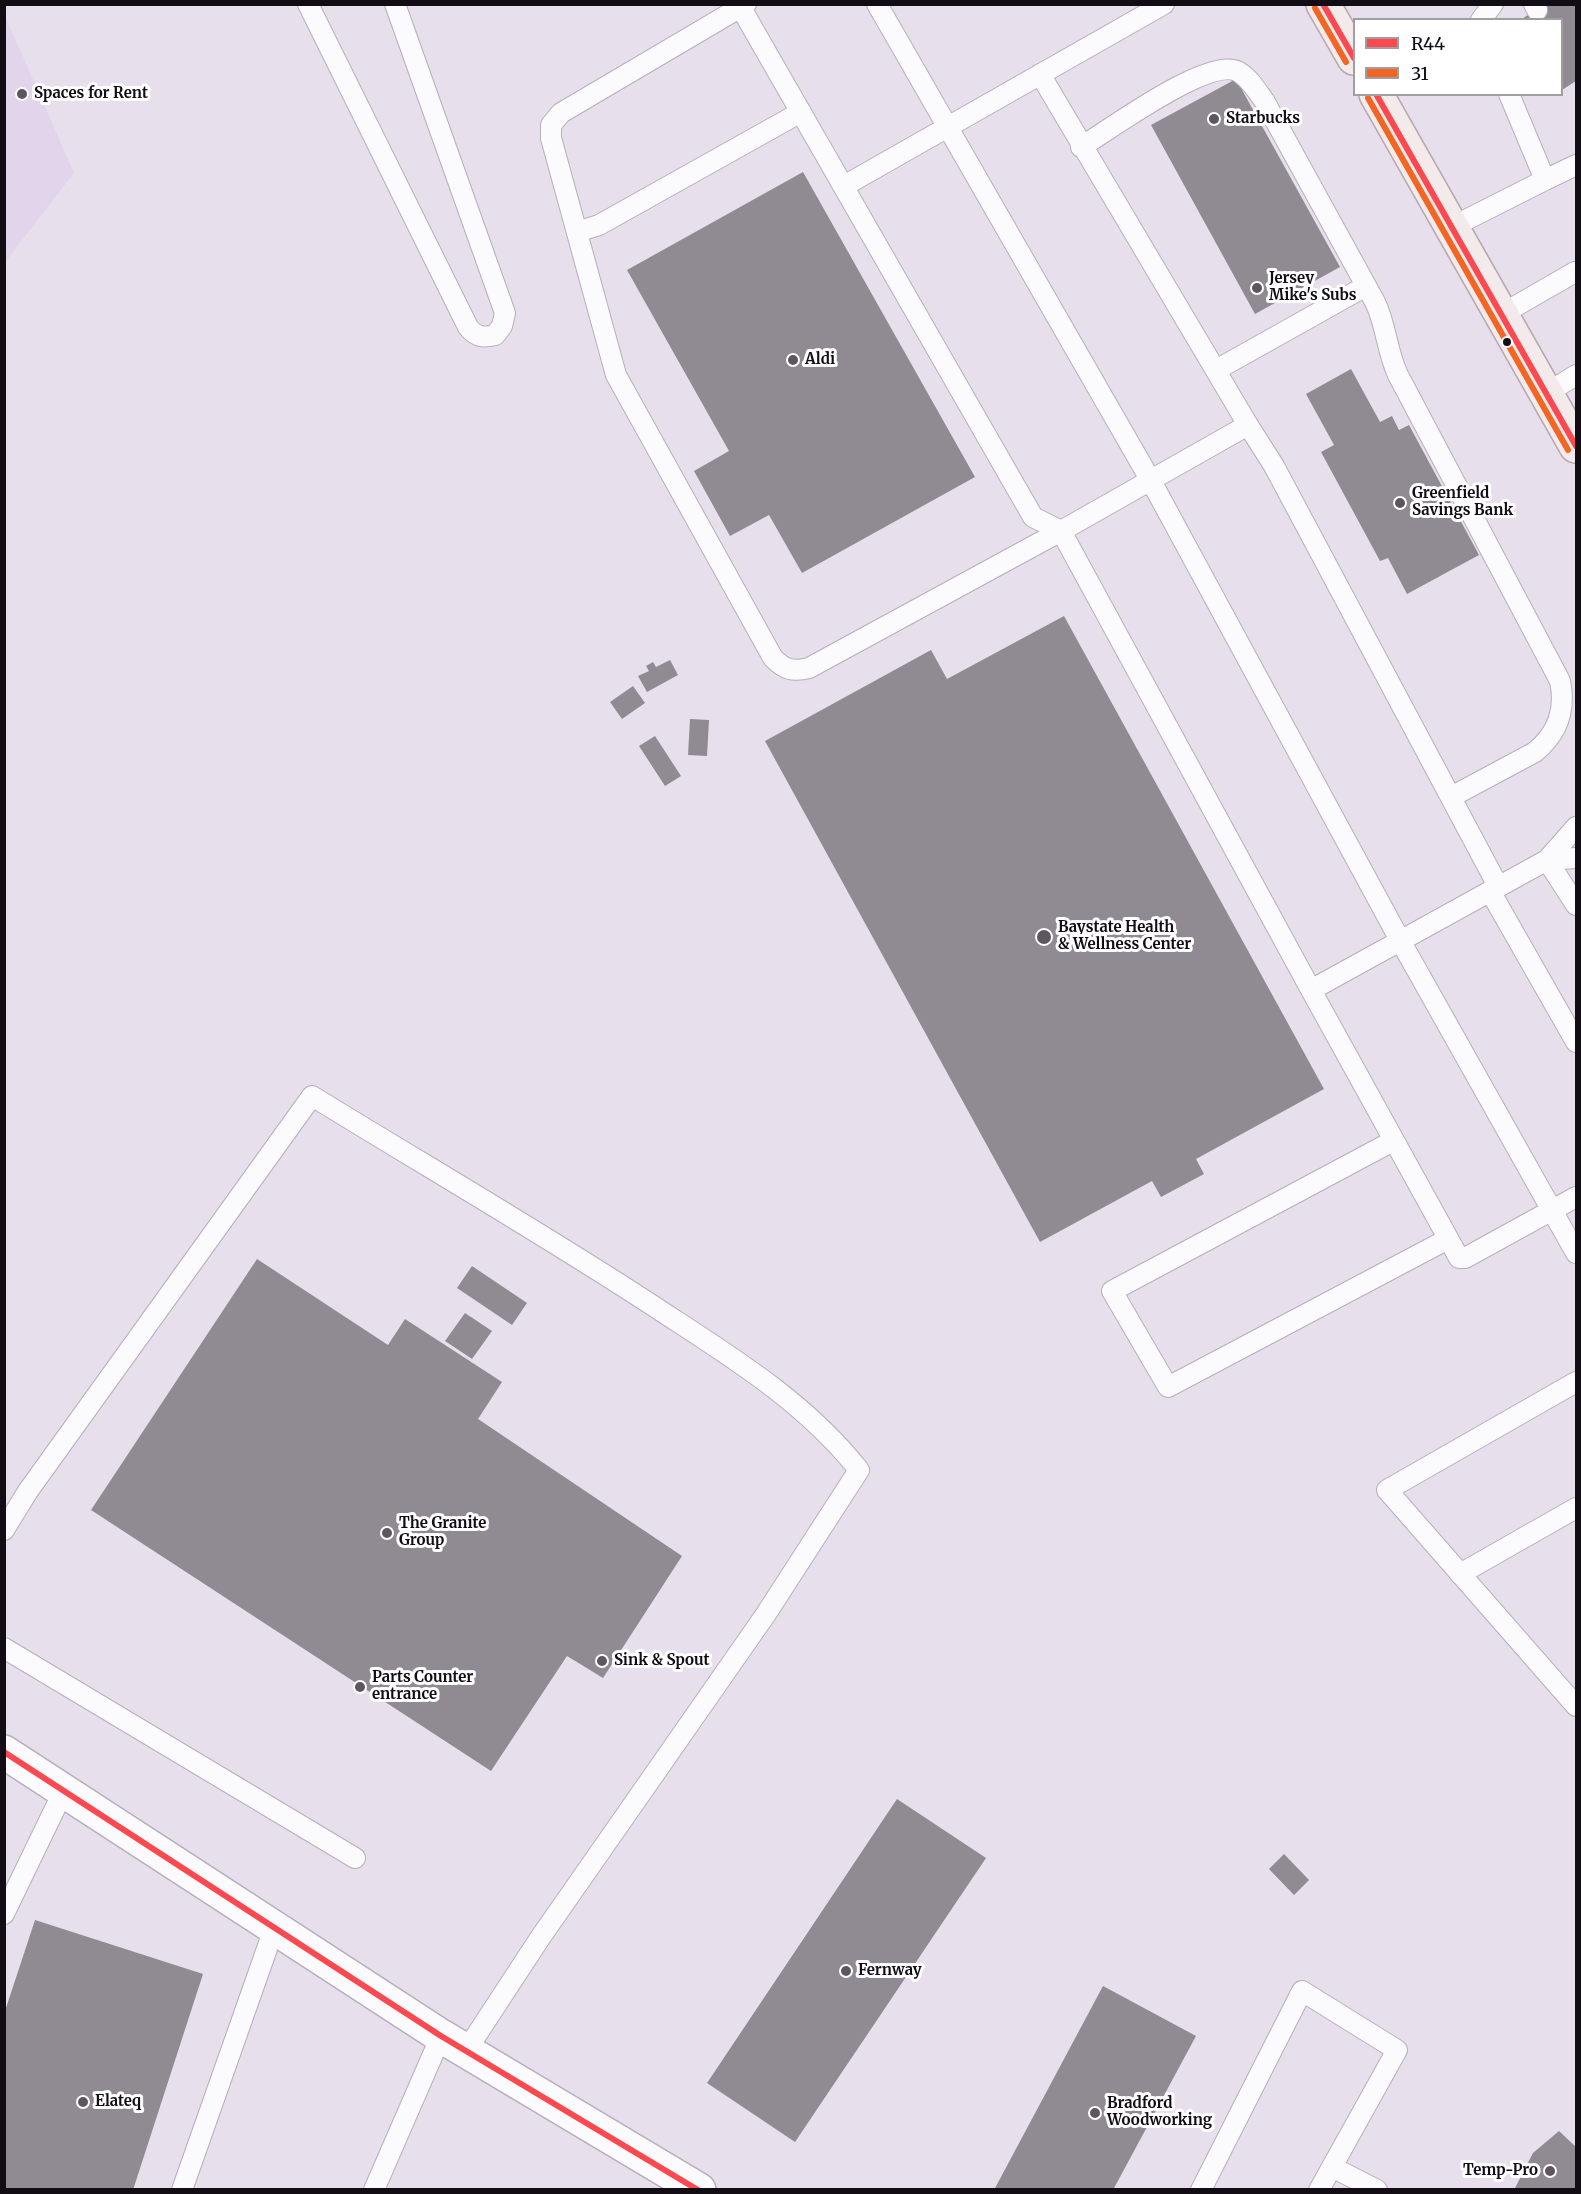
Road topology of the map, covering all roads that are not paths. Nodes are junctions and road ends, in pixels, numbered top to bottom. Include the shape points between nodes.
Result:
1 (308, 4) edge
2 (395, 4) edge
3 (877, 4) edge
4 (1164, 4) edge
5 (1323, 4) edge
6 (1493, 4) edge
7 (744, 6) edge
8 (1482, 18) edge
9 (1353, 56) edge
10 (1040, 74) junction
11 (1377, 96) edge
12 (1510, 96) edge
13 (801, 112) junction
14 (947, 128) junction
15 (1081, 147) junction
16 (1576, 165) edge
17 (1545, 180) junction
18 (844, 186) junction
19 (1452, 226) junction
20 (577, 232) junction
21 (1576, 274) edge
22 (1366, 286) junction
23 (1502, 314) junction
24 (1216, 370) junction
25 (1576, 375) edge
26 (1547, 393) junction
27 (1248, 425) junction
28 (1576, 446) edge
29 (1151, 480) junction
30 (1061, 531) junction
31 (1451, 798) junction
32 (1576, 827) edge
33 (1576, 858) edge
34 (1547, 860) junction
35 (1494, 889) junction
36 (1576, 905) edge
37 (1401, 942) junction
38 (1311, 990) junction
39 (1576, 1042) edge
40 (1393, 1141) junction
41 (1576, 1197) edge
42 (1553, 1209) junction
43 (1448, 1239) junction
44 (1576, 1253) edge
45 (1576, 1382) edge
46 (1576, 1508) edge
47 (4, 1530) edge
48 (1460, 1574) junction
49 (4, 1648) edge
50 (1576, 1706) edge
51 (4, 1752) edge
52 (64, 1790) junction
53 (356, 1858) dead end
54 (4, 1914) edge
55 (275, 1926) junction
56 (454, 2043) junction
57 (1332, 2167) junction
58 (182, 2190) edge
59 (374, 2190) edge
60 (699, 2190) edge
61 (1201, 2190) edge
62 (1319, 2190) edge
63 (1377, 2190) edge

1 - 2 lane via 468,327 483,337 495,335 505,313
3 - 14 lane
4 - 10 lane
5 - 9 main road
6 - 8 lane
7 - 13 lane
7 - 20 lane via 561,113 550,125
10 - 14 lane
10 - 15 lane
11 - 19 main road
12 - 17 lane
13 - 18 lane
13 - 20 lane via 599,225
14 - 18 lane
14 - 29 lane
15 - 22 lane via 1182,84 1216,69 1236,71 1265,102
15 - 24 lane
16 - 17 lane
17 - 19 lane
18 - 30 lane via 1033,517
19 - 23 main road
20 - 30 lane via 616,375 773,658 783,668 795,672 809,668
21 - 23 lane
22 - 24 lane
22 - 31 lane via 1381,314 1388,353 1398,375 1549,658 1564,699 1557,724 1535,752
23 - 26 main road
24 - 27 lane
25 - 26 lane
26 - 28 main road
27 - 29 lane
27 - 31 lane via 1274,466
29 - 30 lane
29 - 37 lane
30 - 38 lane
31 - 35 lane
32 - 34 lane
33 - 34 lane
34 - 35 lane
34 - 36 lane
35 - 37 lane
35 - 39 lane
37 - 38 lane
37 - 42 lane
38 - 40 lane
40 - 43 lane
40 - 43 lane via 1112,1291 1168,1387
41 - 42 lane
42 - 43 lane via 1461,1260
42 - 44 lane
45 - 48 lane via 1387,1490
46 - 48 lane
47 - 56 lane via 312,1096 656,1308 760,1376 832,1436 859,1470 766,1614 540,1938
48 - 50 lane
49 - 53 lane
51 - 52 street
52 - 54 lane
52 - 55 street
55 - 56 street
55 - 58 lane
56 - 59 lane
56 - 60 street
57 - 61 lane via 1397,2050 1302,1991
57 - 62 lane
57 - 63 lane

